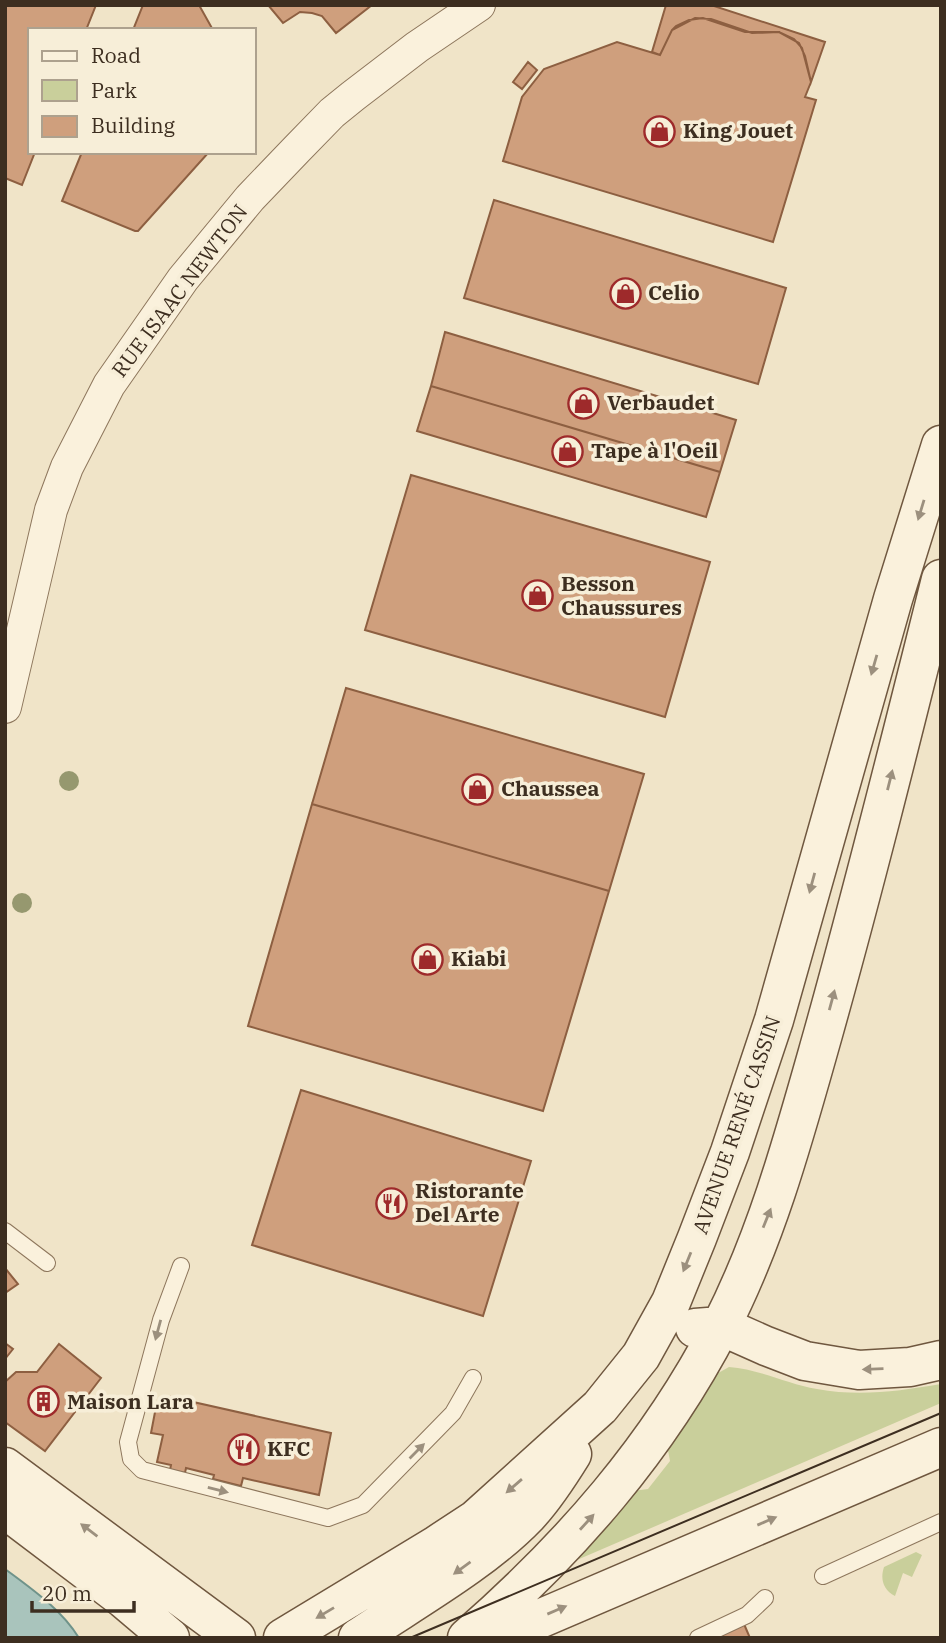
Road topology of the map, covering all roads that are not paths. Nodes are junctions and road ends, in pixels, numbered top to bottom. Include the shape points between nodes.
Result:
1 (479, 5) edge
2 (941, 445) edge
3 (941, 579) edge
4 (5, 707) edge
5 (5, 1231) edge
6 (47, 1262) dead end
7 (181, 1266) dead end
8 (721, 1326) junction
9 (641, 1356) junction
10 (941, 1360) edge
11 (473, 1378) dead end
12 (600, 1407) junction
13 (941, 1447) edge
14 (5, 1467) edge
15 (5, 1510) edge
16 (941, 1522) edge
17 (823, 1576) dead end
18 (765, 1598) dead end
19 (170, 1638) edge
20 (236, 1638) edge
21 (283, 1638) edge
22 (358, 1638) edge
23 (467, 1638) edge
24 (495, 1638) edge
25 (698, 1638) edge

1 - 4 street, RUE ISAAC NEWTON via 417,47 323,122 250,198 183,279 109,385 51,509
2 -> 9 main road, AVENUE RENÉ CASSIN via 774,1020 697,1238 671,1302
8 -> 3 main road via 791,1145
5 - 6 lane
7 -> 11 lane via 161,1320 128,1442 131,1459 142,1470 328,1518 363,1505 453,1413
8 - 9 main road via 687,1329
10 -> 8 main road via 886,1369 835,1367 805,1361
23 -> 8 main road via 586,1524 620,1483 659,1429
9 - 12 main road, AVENUE RENÉ CASSIN
12 -> 21 main road, AVENUE RENÉ CASSIN via 476,1519
12 -> 22 main road via 554,1483 528,1515 448,1578
24 -> 13 main road
20 -> 14 main road
15 - 19 main road
16 - 17 lane
18 - 25 lane via 747,1615

